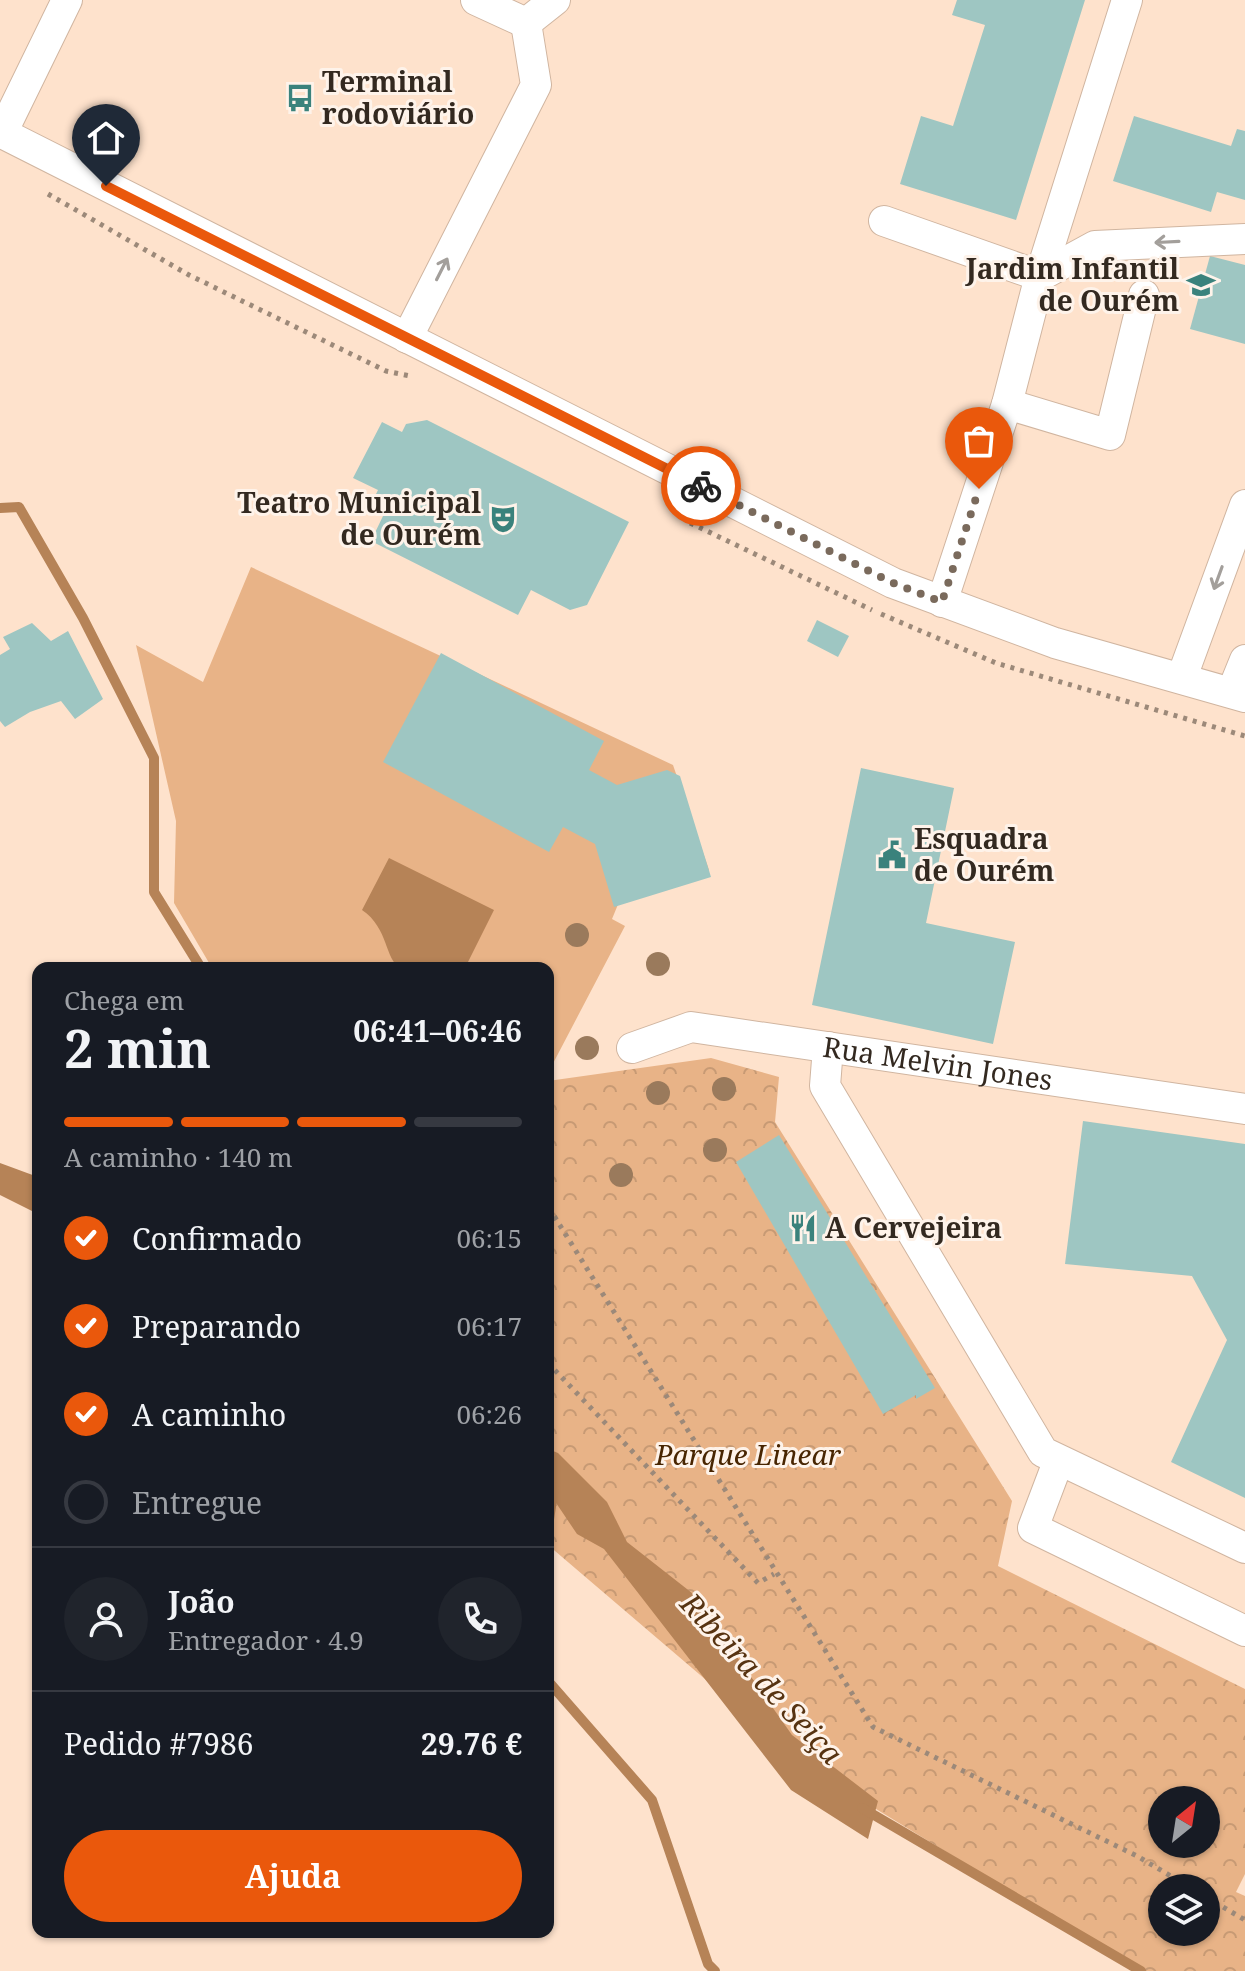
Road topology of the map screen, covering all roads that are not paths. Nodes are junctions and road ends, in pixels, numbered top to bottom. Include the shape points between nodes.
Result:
1 (67, 0) edge
2 (476, 0) edge
3 (555, 0) edge
4 (1127, 0) edge
5 (526, 23) junction
6 (1, 133) edge
7 (884, 221) dead end
8 (1245, 239) edge
9 (1040, 276) junction
10 (1144, 295) dead end
11 (407, 338) junction
12 (1007, 404) junction
13 (1245, 505) edge
14 (942, 602) junction
15 (1245, 660) edge
16 (1182, 677) junction
17 (1238, 695) edge
18 (828, 1047) junction
19 (632, 1048) dead end
20 (1245, 1109) edge
21 (1058, 1462) junction
22 (1245, 1548) edge
23 (1245, 1631) edge

1 - 6 street
2 - 5 street
3 - 5 street
4 - 9 street
11 -> 5 street via 536,85
6 - 11 street
7 - 9 street
8 -> 9 street via 1095,246
9 - 12 street
10 - 12 street via 1110,435
11 - 14 street via 893,583
12 - 14 street
13 -> 16 street
14 - 16 street via 1055,643
15 - 17 street
16 - 17 street
18 - 19 street, Rua Melvin Jones via 691,1027
18 - 20 street, Rua Melvin Jones
18 - 21 street via 825,1086 1043,1452
21 - 22 street
21 - 23 street via 1033,1528

